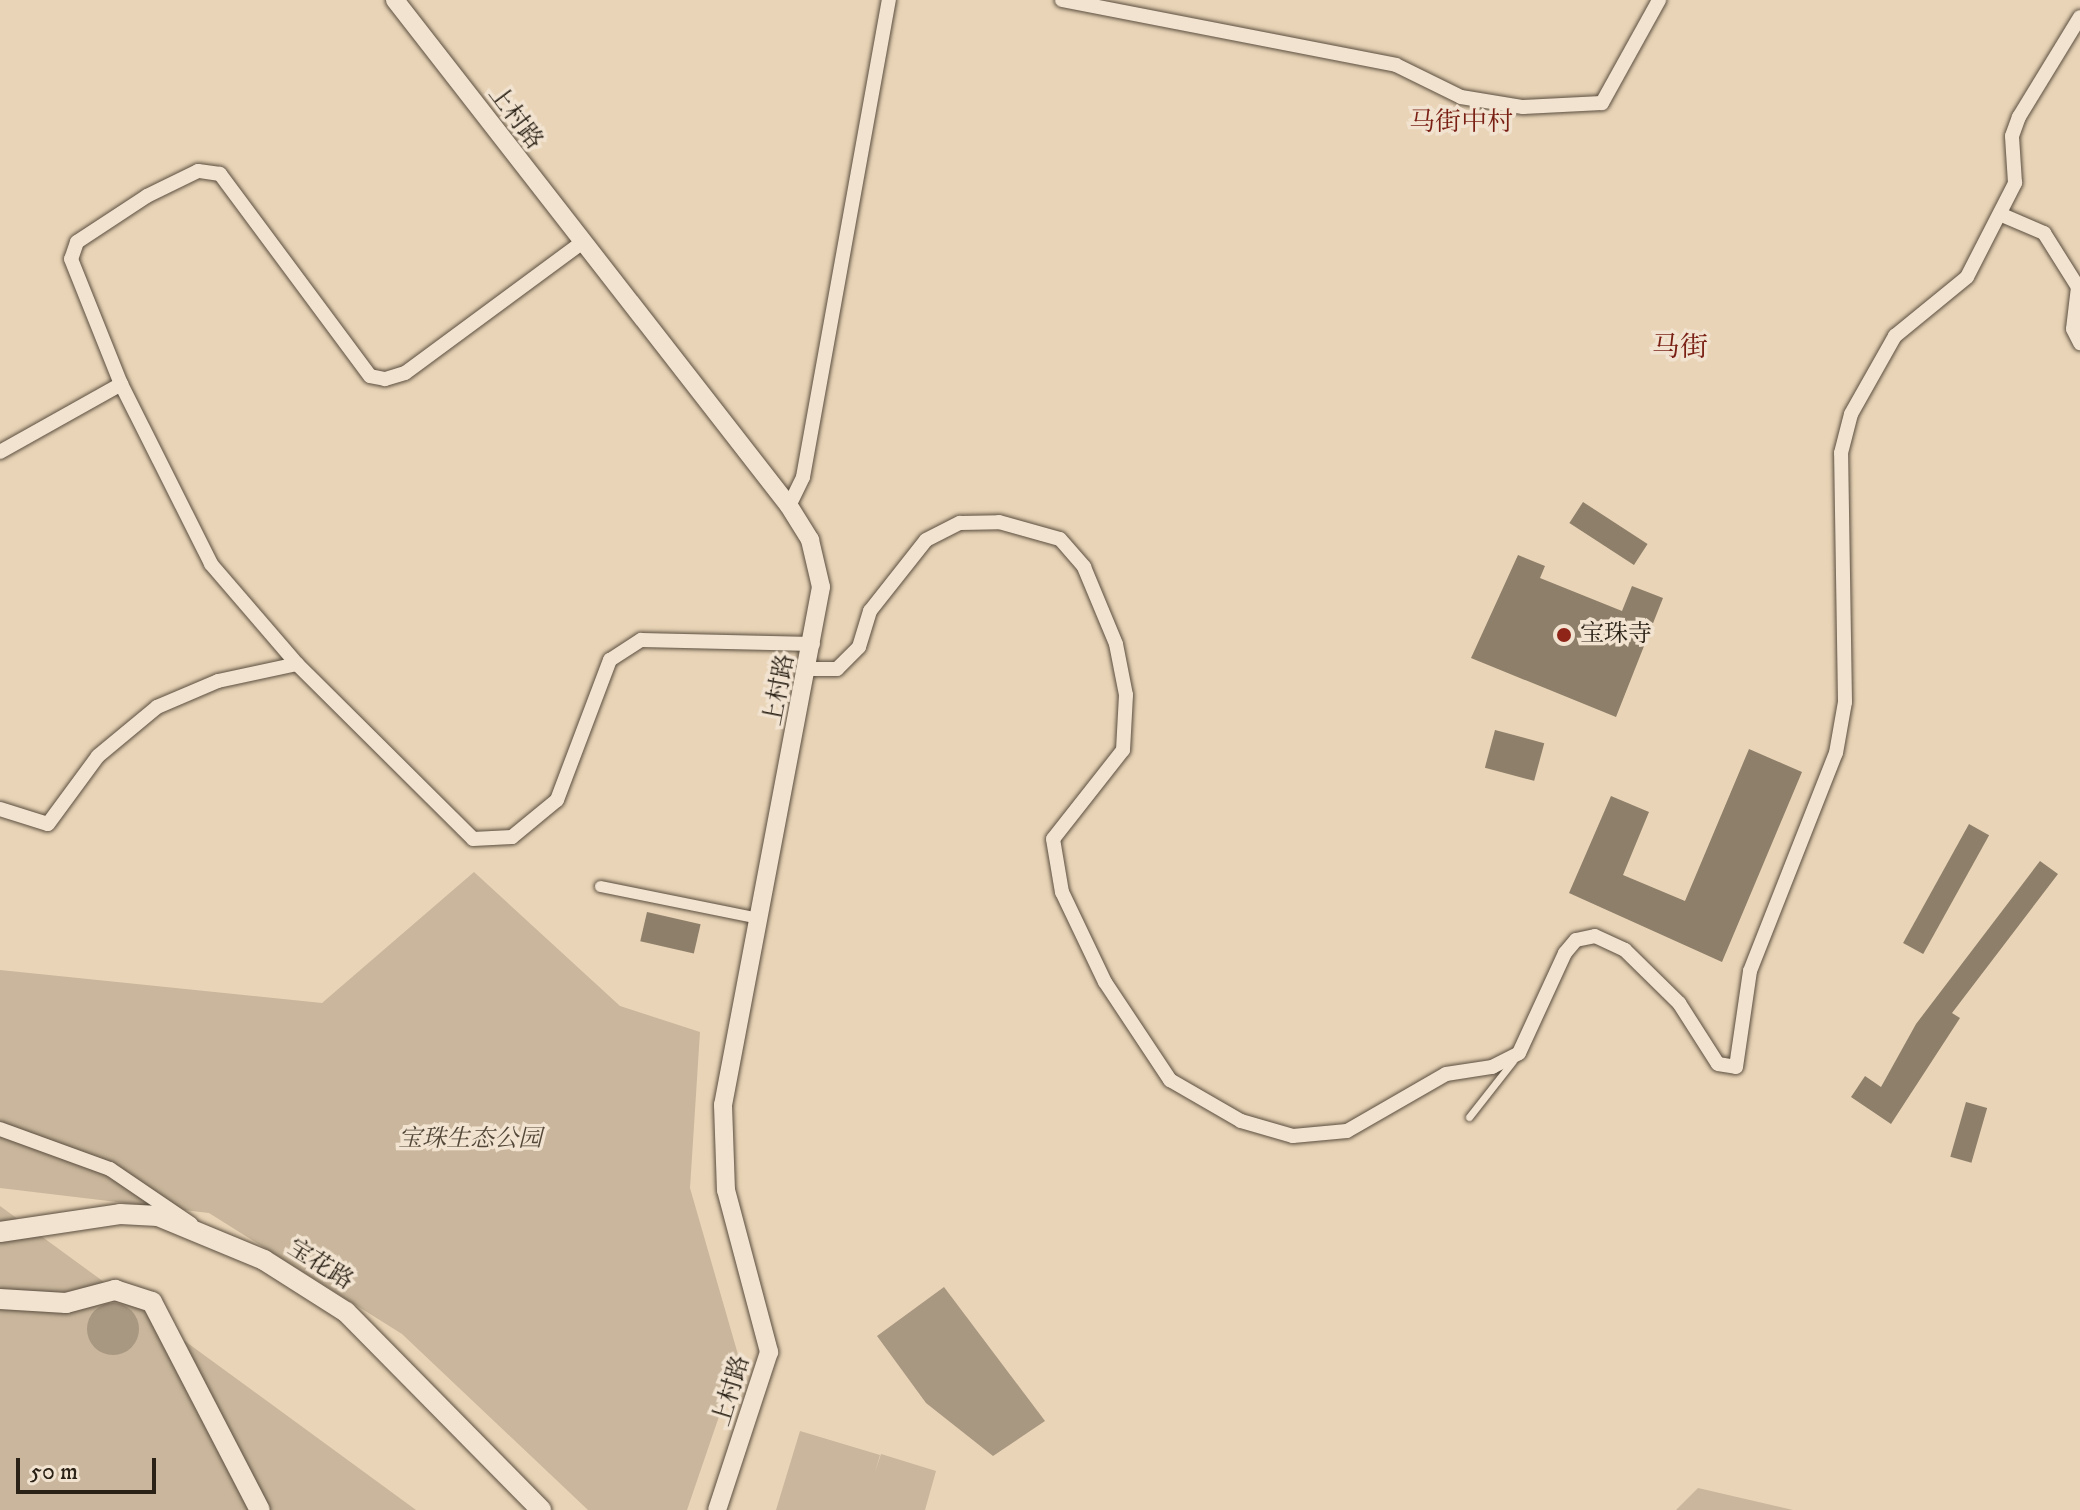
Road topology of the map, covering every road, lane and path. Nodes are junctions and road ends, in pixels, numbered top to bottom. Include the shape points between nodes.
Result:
1 (395, 0) edge
2 (889, 0) edge
3 (1062, 0) edge
4 (1659, 0) edge
5 (2080, 17) edge
6 (2002, 215) junction
7 (580, 244) junction
8 (2080, 343) edge
9 (121, 384) junction
10 (0, 452) edge
11 (789, 506) junction
12 (813, 644) junction
13 (297, 664) junction
14 (810, 669) junction
15 (0, 809) edge
16 (600, 886) dead end
17 (759, 918) junction
18 (1519, 1053) junction
19 (1469, 1117) dead end
20 (0, 1129) edge
21 (201, 1231) junction
22 (0, 1232) edge
23 (0, 1299) edge
24 (260, 1510) edge
25 (541, 1510) edge
26 (717, 1510) edge

1 - 7 street, 上村路
2 - 11 street via 803,477
3 - 4 street via 1396,65 1461,97 1523,107 1602,103
5 - 6 street via 2019,117 2012,136 2015,183
6 - 8 street via 2044,233 2078,287 2073,329
6 - 18 street via 1967,277 1895,336 1851,414 1841,453 1845,702 1836,753 1750,971 1736,1067 1718,1064 1679,1003 1625,950 1595,936 1576,940 1565,953
7 - 9 street via 405,373 385,379 370,376 343,342 235,187 198,171 77,242 77,283
7 - 11 street, 上村路
9 - 10 street
9 - 13 street via 211,564
11 - 12 street, 上村路 via 810,540 821,587
12 - 13 street via 641,640 610,660 557,800 512,837 491,842 473,839
12 - 14 street, 上村路
13 - 15 street via 218,681 157,707 98,756 48,824
14 - 17 street, 上村路
14 - 18 street via 837,669 859,647 870,611 926,540 960,523 999,522 1060,539 1084,567 1116,644 1126,695 1123,750 1053,839 1052,861 1079,935 1170,1080 1266,1132 1321,1135 1374,1122 1446,1074 1492,1067
16 - 17 street
17 - 26 street, 上村路 via 723,1105 721,1158 769,1352
18 - 19 lane
20 - 21 street via 110,1169
21 - 22 main road, 宝花路 via 158,1216 120,1214
21 - 25 main road, 宝花路 via 346,1312
23 - 24 main road via 66,1303 115,1290 152,1302

